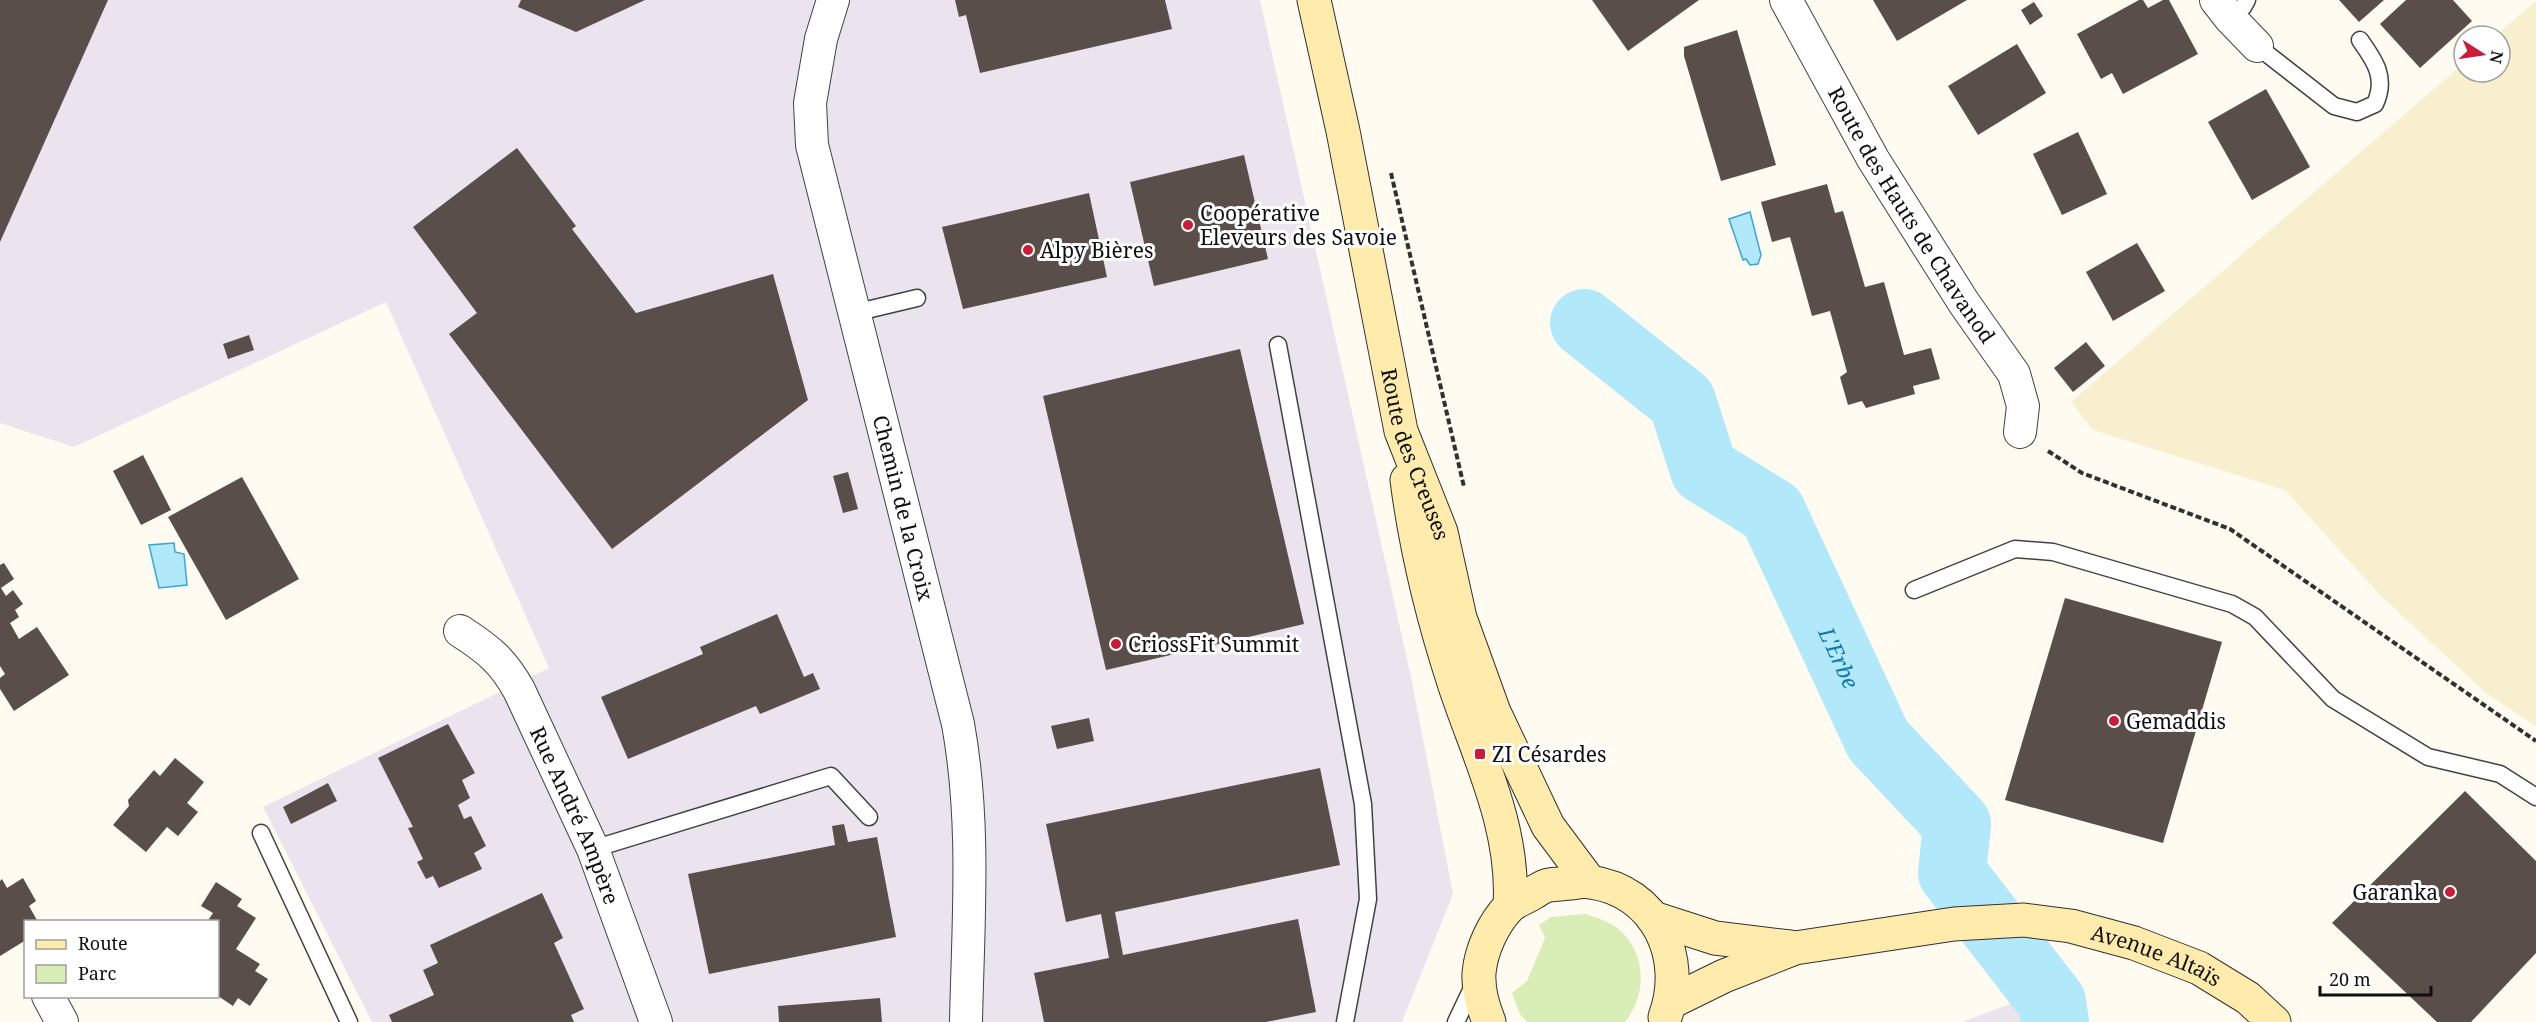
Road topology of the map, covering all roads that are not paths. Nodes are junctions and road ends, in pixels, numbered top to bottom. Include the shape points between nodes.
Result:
1 (833, 0) edge
2 (1314, 0) edge
3 (1786, 0) edge
4 (2231, 6) edge
5 (2360, 40) dead end
6 (2257, 46) joint
7 (916, 298) dead end
8 (854, 313) junction
9 (1278, 345) dead end
10 (1401, 431) junction
11 (2020, 432) road end
12 (1914, 590) dead end
13 (460, 631) dead end
14 (2536, 797) edge
15 (869, 816) dead end
16 (261, 832) dead end
17 (593, 849) junction
18 (1589, 881) junction
19 (1510, 906) junction
20 (1653, 918) junction
21 (1795, 948) junction
22 (1479, 972) junction
23 (49, 998) edge
24 (1667, 1012) edge
25 (62, 1022) edge
26 (349, 1022) edge
27 (656, 1022) edge
28 (966, 1022) edge
29 (1345, 1022) edge
30 (1456, 1022) edge
31 (1490, 1022) edge
32 (2274, 1022) edge

1 - 8 street, Chemin de la Croix via 821,39 810,103 812,144
2 - 10 main road, Route des Creuses
3 - 11 street, Route des Hauts de Chavanod via 1873,159 2014,374 2023,406
4 - 6 street
5 - 6 lane via 2378,65 2381,79 2375,104 2357,112 2334,106
7 - 8 lane
8 - 28 street, Chemin de la Croix via 965,763 970,844
9 - 29 lane via 1363,804 1368,899
10 - 18 main road, Route des Creuses via 1441,532 1460,618 1494,712 1548,826
10 - 19 main road via 1414,537 1455,686 1503,821 1512,877
12 - 14 lane via 2015,549 2053,552 2232,604 2254,617 2333,699 2428,757 2500,774
13 - 17 street, Rue André Ampère via 507,668
15 - 17 lane via 831,776
16 - 26 lane
17 - 27 street, Rue André Ampère
18 - 19 main road via 1547,885
18 - 20 main road via 1614,888 1635,900
19 - 22 main road via 1489,936
20 - 21 main road via 1714,938
20 - 24 main road via 1672,958 1674,980
21 - 24 main road via 1724,976
21 - 32 main road, Avenue Altaïs via 1954,924 2024,920 2071,926 2134,943 2199,968 2248,999
22 - 30 lane
22 - 31 main road via 1481,1001
23 - 25 street

